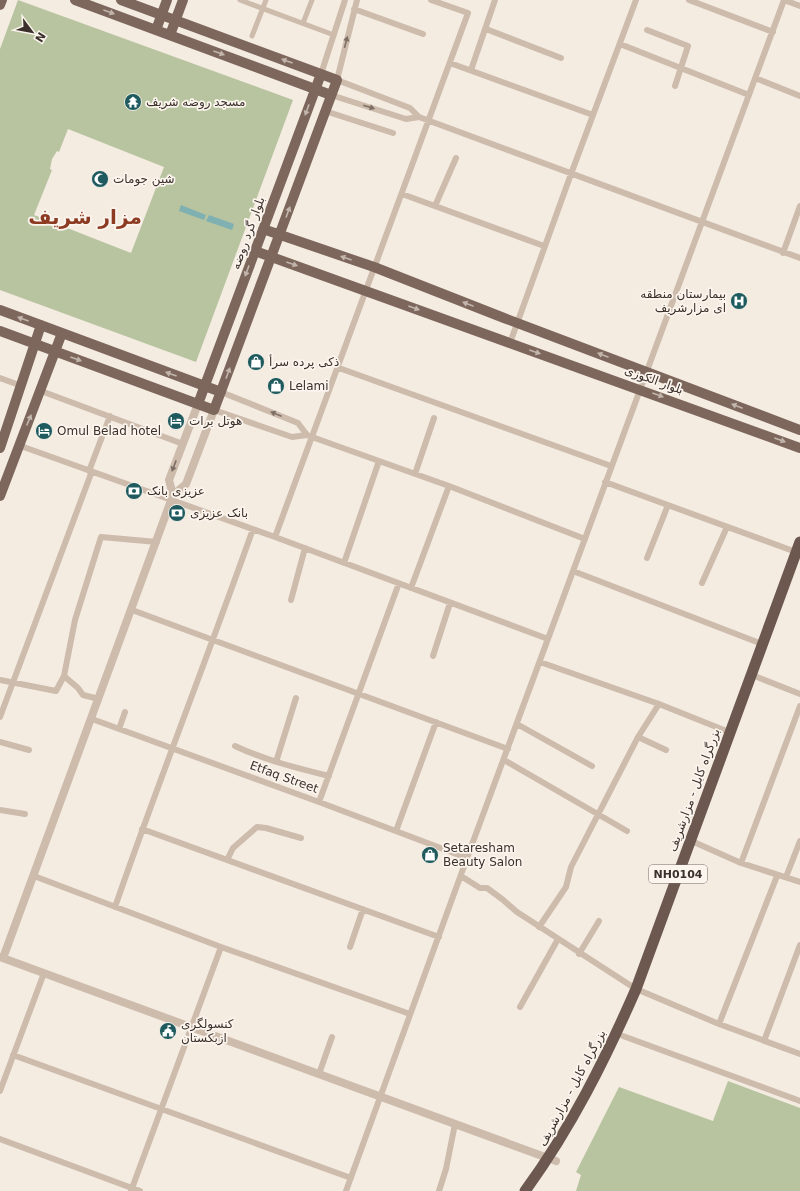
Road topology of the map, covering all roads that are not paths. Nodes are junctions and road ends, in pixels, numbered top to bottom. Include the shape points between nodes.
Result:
1 (2, 0) edge
2 (75, 0) edge
3 (121, 0) edge
4 (167, 0) edge
5 (183, 0) edge
6 (240, 0) edge
7 (266, 0) edge
8 (312, 0) edge
9 (345, 0) edge
10 (357, 0) edge
11 (431, 0) edge
12 (495, 0) edge
13 (636, 0) edge
14 (689, 0) edge
15 (784, 0) edge
16 (0, 5) edge
17 (800, 6) edge
18 (262, 8) junction
19 (354, 9) junction
20 (162, 15) junction
21 (176, 20) junction
22 (303, 24) junction
23 (486, 29) junction
24 (156, 30) junction
25 (646, 30) dead end
26 (772, 32) junction
27 (423, 34) dead end
28 (170, 35) junction
29 (334, 35) junction
30 (252, 36) dead end
31 (620, 44) junction
32 (561, 58) dead end
33 (450, 63) junction
34 (681, 69) junction
35 (471, 70) junction
36 (321, 74) junction
37 (755, 78) junction
38 (337, 80) junction
39 (675, 86) dead end
40 (315, 89) junction
41 (331, 95) junction
42 (749, 95) junction
43 (800, 96) edge
44 (325, 111) junction
45 (593, 115) junction
46 (419, 117) junction
47 (429, 121) junction
48 (393, 133) dead end
49 (456, 158) dead end
50 (570, 174) junction
51 (402, 194) junction
52 (435, 206) junction
53 (800, 206) edge
54 (702, 222) junction
55 (263, 229) junction
56 (280, 234) junction
57 (544, 246) junction
58 (255, 251) junction
59 (783, 253) junction
60 (271, 256) junction
61 (800, 258) edge
62 (374, 267) junction
63 (366, 290) junction
64 (0, 310) edge
65 (517, 323) junction
66 (41, 325) junction
67 (0, 330) edge
68 (62, 333) junction
69 (34, 343) junction
70 (510, 343) junction
71 (56, 351) junction
72 (339, 368) junction
73 (648, 372) junction
74 (0, 378) edge
75 (22, 386) junction
76 (205, 386) junction
77 (641, 389) junction
78 (41, 391) junction
79 (221, 392) junction
80 (198, 404) junction
81 (214, 410) junction
82 (110, 416) junction
83 (434, 418) dead end
84 (800, 430) edge
85 (309, 436) junction
86 (3, 438) edge
87 (20, 440) junction
88 (183, 444) junction
89 (800, 448) edge
90 (379, 461) junction
91 (611, 466) junction
92 (90, 471) junction
93 (415, 474) junction
94 (605, 482) junction
95 (449, 486) junction
96 (0, 496) edge
97 (172, 498) junction
98 (668, 505) junction
99 (727, 527) junction
100 (253, 529) junction
101 (275, 537) junction
102 (585, 539) junction
103 (157, 542) junction
104 (800, 542) edge
105 (305, 548) junction
106 (798, 557) edge
107 (647, 558) dead end
108 (344, 563) junction
109 (573, 571) junction
110 (398, 583) junction
111 (702, 583) dead end
112 (411, 588) junction
113 (291, 600) dead end
114 (450, 603) junction
115 (132, 610) junction
116 (548, 639) junction
117 (213, 640) junction
118 (762, 644) junction
119 (433, 656) dead end
120 (540, 662) junction
121 (64, 676) junction
122 (757, 677) junction
123 (0, 680) edge
124 (12, 684) junction
125 (359, 693) junction
126 (800, 694) edge
127 (296, 698) dead end
128 (99, 699) junction
129 (659, 704) junction
130 (800, 706) edge
131 (125, 712) dead end
132 (0, 717) edge
133 (92, 719) junction
134 (436, 722) junction
135 (517, 724) junction
136 (119, 729) junction
137 (729, 732) junction
138 (638, 737) junction
139 (0, 742) edge
140 (235, 746) dead end
141 (173, 748) junction
142 (508, 749) junction
143 (29, 750) dead end
144 (666, 750) dead end
145 (504, 760) junction
146 (276, 762) junction
147 (592, 766) dead end
148 (329, 776) junction
149 (320, 802) junction
150 (0, 810) edge
151 (25, 814) dead end
152 (599, 815) junction
153 (142, 829) junction
154 (396, 831) junction
155 (627, 831) dead end
156 (301, 838) dead end
157 (800, 841) edge
158 (696, 843) junction
159 (467, 858) junction
160 (227, 860) junction
161 (740, 863) junction
162 (34, 876) junction
163 (461, 876) junction
164 (777, 876) junction
165 (786, 877) junction
166 (800, 882) edge
167 (115, 907) junction
168 (363, 910) junction
169 (599, 921) dead end
170 (539, 927) junction
171 (439, 937) junction
172 (558, 939) junction
173 (800, 945) edge
174 (221, 947) junction
175 (350, 947) dead end
176 (580, 954) junction
177 (1, 958) edge
178 (44, 973) junction
179 (638, 990) junction
180 (520, 1006) dead end
181 (410, 1014) junction
182 (720, 1024) junction
183 (192, 1026) junction
184 (623, 1036) junction
185 (332, 1037) dead end
186 (764, 1040) junction
187 (800, 1054) edge
188 (13, 1055) junction
189 (319, 1074) junction
190 (0, 1091) edge
191 (380, 1096) junction
192 (800, 1101) edge
193 (160, 1110) junction
194 (455, 1124) junction
195 (0, 1139) edge
196 (552, 1160) junction
197 (350, 1178) junction
198 (131, 1190) edge
199 (140, 1191) edge
200 (346, 1191) edge
201 (439, 1191) edge
202 (525, 1191) edge
203 (534, 1191) edge

1 - 16 main road
2 -> 24 main road
3 - 20 main road
4 - 20 main road
5 - 21 main road
6 - 18 street
7 - 18 street
8 - 22 street
9 - 29 street
10 - 19 street
11 - 33 street via 468,13
12 - 23 street
13 - 31 street
14 - 26 street
15 - 17 street
15 - 26 street
18 - 22 street
18 - 30 street
19 - 27 street
38 -> 19 street
20 - 21 main road
20 - 24 main road
21 - 28 main road
36 -> 21 main road
22 - 29 street
23 - 32 street
23 - 35 street
24 - 28 main road
25 - 34 street via 688,46
26 - 37 street
28 -> 40 main road
29 - 36 street
31 - 34 street
31 - 45 street
33 - 35 street
33 - 47 street
34 - 39 street
34 - 42 street
35 - 45 street
36 - 38 main road
36 - 40 main road, بلوار گرد روضه
37 - 42 street
37 - 43 street
38 - 41 main road
38 - 46 street via 410,108
40 - 41 main road
40 -> 55 main road, بلوار گرد روضه
41 - 44 main road
41 -> 46 street via 406,118
42 - 54 street
44 - 48 street
56 -> 44 main road
45 - 50 street
46 - 47 street
47 - 50 street
47 - 51 street
49 - 52 street
50 - 54 street
50 - 57 street
51 - 52 street
51 - 62 street
52 - 57 street
53 - 59 street
54 - 59 street
54 - 73 street
55 - 56 main road, بلوار الکوزی
55 - 58 main road, بلوار گرد روضه
56 - 60 main road
62 -> 56 main road, بلوار الکوزی
57 - 65 street
58 - 60 main road, بلوار الکوزی
58 -> 76 main road, بلوار گرد روضه
59 - 61 street
60 -> 63 main road, بلوار الکوزی
79 -> 60 main road
62 - 63 street
65 -> 62 main road, بلوار الکوزی
63 -> 70 main road, بلوار الکوزی
63 - 72 street
66 -> 64 main road
65 - 70 street
73 -> 65 main road, بلوار الکوزی
66 - 68 main road
66 - 69 main road
67 - 69 main road
68 - 71 main road
76 -> 68 main road
69 - 71 main road
69 - 75 main road
70 -> 77 main road, بلوار الکوزی
71 - 78 main road
71 -> 80 main road
72 - 85 street
72 - 91 street
73 - 77 street
84 -> 73 main road, بلوار الکوزی
74 - 75 street
75 - 86 main road
76 - 79 main road
76 - 80 main road, بلوار گرد روضه
77 -> 89 main road, بلوار الکوزی
77 - 91 street
78 - 82 street
87 -> 78 main road
79 - 81 main road
85 -> 79 street via 298,422
80 - 81 main road
80 - 88 street
81 - 85 street via 292,437
81 - 97 street via 186,484
82 - 88 street
82 - 92 street
83 - 93 street
85 - 90 street
85 - 101 street
86 - 87 main road
87 - 92 street
87 - 96 main road
88 -> 97 street via 169,480
90 - 93 street
90 - 108 street
91 - 94 street
92 - 97 street
92 - 124 street
93 - 95 street
94 - 98 street
94 - 102 street
95 - 102 street
95 - 112 street
97 - 100 street
97 - 103 street
98 - 99 street
98 - 107 street
99 - 106 street
99 - 111 street
100 - 101 street
100 - 117 street
101 - 105 street
102 - 109 street
103 - 115 street
103 - 121 street via 101,537 75,620
104 - 106 highway, بزرگراه کابل - مزارشریف / NH0104
105 - 108 street
105 - 113 street
106 - 118 highway, بزرگراه کابل - مزارشریف / NH0104
106 - 122 highway, بزرگراه کابل - مزارشریف / NH0104
108 - 110 street
109 - 116 street
109 - 118 street
110 - 112 street
110 - 125 street
112 - 114 street
114 - 116 street
114 - 119 street
115 - 117 street
115 - 128 street
116 - 120 street
117 - 125 street
117 - 141 street
118 - 137 highway, بزرگراه کابل - مزارشریف / NH0104
120 - 129 street
120 - 135 street
121 - 124 street via 56,691
121 - 128 street via 83,695
122 - 126 street
122 - 158 highway, بزرگراه کابل - مزارشریف / NH0104
123 - 124 street
124 - 132 street
125 - 134 street
125 - 148 street
127 - 146 street
128 - 133 street
129 - 137 street
129 - 138 street
130 - 161 street
131 - 136 street
133 - 136 street, Etfaq Street
133 - 162 street
134 - 142 street
134 - 154 street
135 - 142 street
135 - 147 street
136 - 141 street, Etfaq Street
137 - 179 highway, بزرگراه کابل - مزارشریف / NH0104
138 - 144 street
138 - 152 street
139 - 143 street
140 - 146 street
141 - 149 street, Etfaq Street
141 - 153 street
142 - 145 street
145 - 152 street
145 - 159 street
146 - 148 street
148 - 149 street
149 - 154 street, Etfaq Street
150 - 151 street
152 - 155 street
152 - 170 street via 571,867 566,887
153 - 160 street
153 - 167 street
154 - 159 street, Etfaq Street
156 - 160 street via 257,827 233,848
157 - 165 street
158 - 161 street
158 - 179 highway, بزرگراه کابل - مزارشریف / NH0104
159 - 163 street
160 - 168 street
161 - 164 street
162 - 167 street
162 - 177 street
163 - 170 street via 480,888 487,888
163 - 171 street
164 - 165 street
164 - 182 street
165 - 166 street
167 - 174 street
168 - 171 street
168 - 175 street
169 - 176 street
170 - 172 street
171 - 181 street
172 - 176 street
172 - 180 street
173 - 186 street
174 - 181 street
174 - 183 street
176 - 179 street
177 - 178 street
178 - 183 street
178 - 188 street
179 - 182 street
179 - 184 highway, بزرگراه کابل - مزارشریف / NH0104
179 - 196 highway, بزرگراه کابل - مزارشریف / NH0104 via 601,1068
181 - 191 street
182 - 186 street
183 - 189 street
183 - 193 street
184 - 192 street
184 - 196 highway, بزرگراه کابل - مزارشریف / NH0104 via 583,1117
185 - 189 street
186 - 187 street
188 - 190 street
188 - 193 street
189 - 191 street
191 - 194 street
191 - 197 street
193 - 197 street
193 - 198 street
194 - 196 street
194 - 201 street
195 - 198 street
196 - 202 highway, بزرگراه کابل - مزارشریف / NH0104
196 - 203 highway, بزرگراه کابل - مزارشریف / NH0104
197 - 200 street
198 - 199 street

